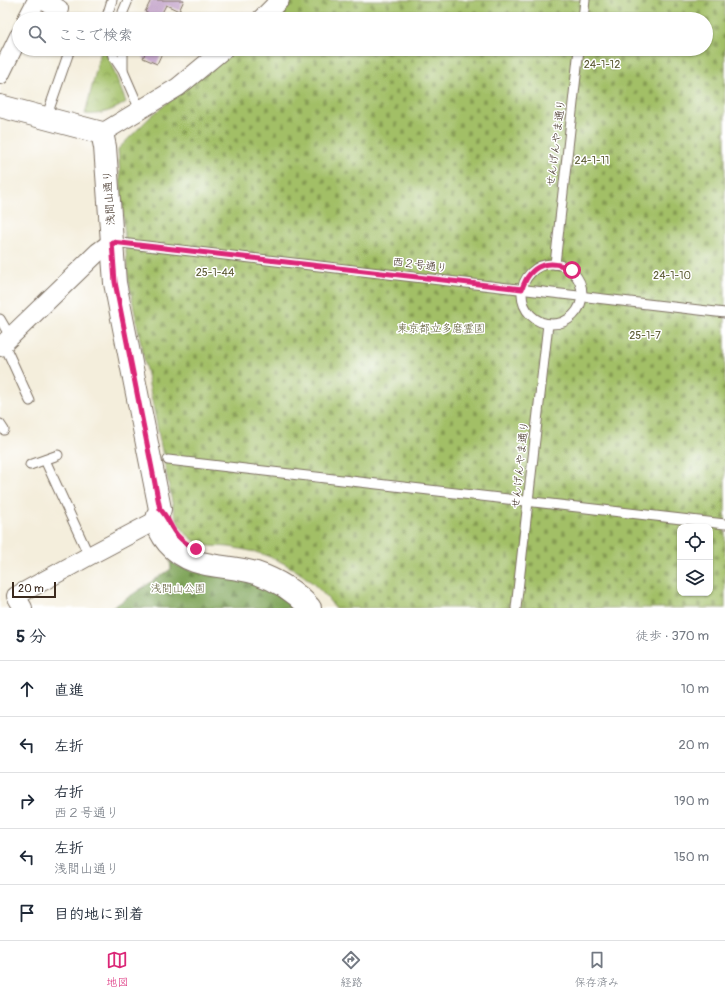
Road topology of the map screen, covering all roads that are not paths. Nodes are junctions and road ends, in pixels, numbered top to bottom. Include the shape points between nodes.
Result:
1 (36, 0) edge
2 (42, 0) edge
3 (112, 0) edge
4 (128, 0) edge
5 (280, 0) edge
6 (585, 0) edge
7 (59, 9) dead end
8 (30, 12) edge
9 (108, 12) edge
10 (124, 12) edge
11 (268, 12) edge
12 (583, 12) edge
13 (12, 50) edge
14 (68, 56) edge
15 (113, 56) edge
16 (122, 56) edge
17 (216, 56) edge
18 (578, 56) edge
19 (123, 71) junction
20 (0, 75) edge
21 (0, 106) edge
22 (140, 110) junction
23 (46, 118) junction
24 (102, 132) junction
25 (112, 242) junction
26 (555, 264) junction
27 (522, 289) junction
28 (583, 296) junction
29 (725, 313) edge
30 (0, 319) edge
31 (548, 324) junction
32 (5, 343) edge
33 (30, 401) dead end
34 (58, 455) dead end
35 (45, 460) junction
36 (168, 460) dead end
37 (30, 465) dead end
38 (528, 501) junction
39 (159, 515) junction
40 (725, 524) edge
41 (89, 556) junction
42 (24, 608) edge
43 (310, 608) edge
44 (325, 608) edge
45 (516, 608) edge

1 - 8 street
2 - 7 street
3 - 9 lane
4 - 10 lane
5 - 11 street
6 - 12 lane
13 - 20 street
14 - 23 lane
15 - 19 lane
16 - 19 lane
17 - 22 street via 178,87
18 - 26 lane, せんげんやま通り
19 - 22 lane
21 - 23 street
22 - 24 street
23 - 24 street
24 - 25 street, 浅間山通り
25 - 27 lane, 西２号通り
25 - 32 street via 98,252
25 - 39 street, 浅間山通り via 115,282
26 - 27 lane via 545,264 530,273
26 - 28 lane via 568,268 578,278
27 - 28 lane, 西２号通り
27 - 31 lane via 525,308 539,321
28 - 29 lane, 西２号通り
28 - 31 lane via 575,314 558,324
30 - 32 lane
31 - 38 lane, せんげんやま通り
32 - 33 lane
34 - 35 lane
35 - 37 lane
35 - 41 lane
36 - 38 lane
38 - 40 lane
38 - 45 lane, せんげんやま通り
39 - 41 street
39 - 43 street, 浅間山通り via 162,534 182,556 204,564 236,568 269,578 292,591
39 - 44 street, 浅間山通り via 167,517 174,531 188,545 208,553 238,556 271,566 307,588
41 - 42 street via 16,596

